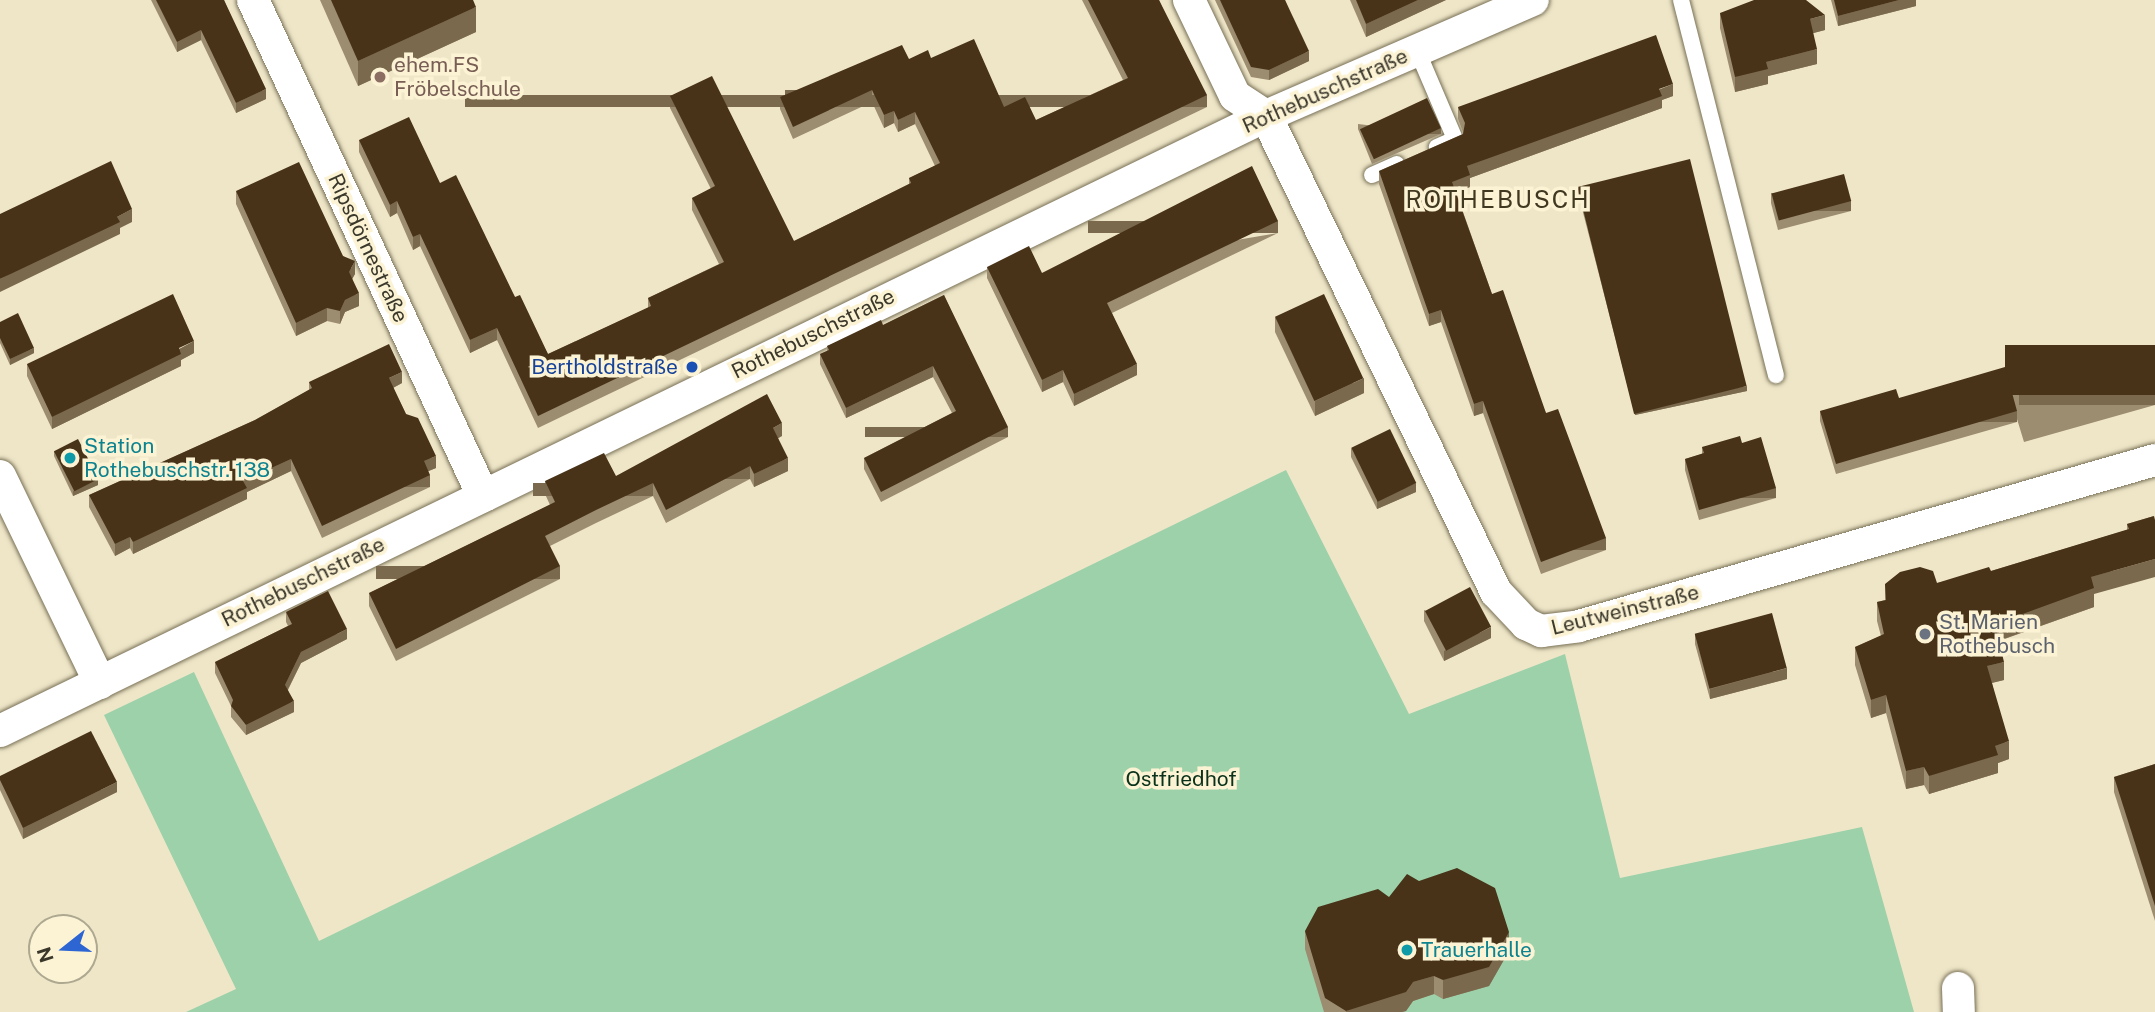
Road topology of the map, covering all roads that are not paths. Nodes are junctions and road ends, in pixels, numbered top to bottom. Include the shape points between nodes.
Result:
1 (253, 0) edge
2 (1189, 0) edge
3 (1533, 0) edge
4 (1681, 0) edge
5 (1417, 50) junction
6 (1266, 116) junction
7 (1372, 175) dead end
8 (1776, 375) dead end
9 (2155, 460) edge
10 (0, 476) edge
11 (483, 496) junction
12 (100, 682) junction
13 (0, 731) edge

1 - 11 street, Ripsdörnestraße
2 - 6 street via 1235,96
3 - 5 street, Rothebuschstraße
4 - 8 lane
5 - 6 street, Rothebuschstraße
5 - 7 lane via 1455,139
6 - 9 street, Leutweinstraße via 1496,592 1514,615 1541,631 1592,622
6 - 11 street, Rothebuschstraße
10 - 12 street
11 - 12 street, Rothebuschstraße
12 - 13 street, Rothebuschstraße

